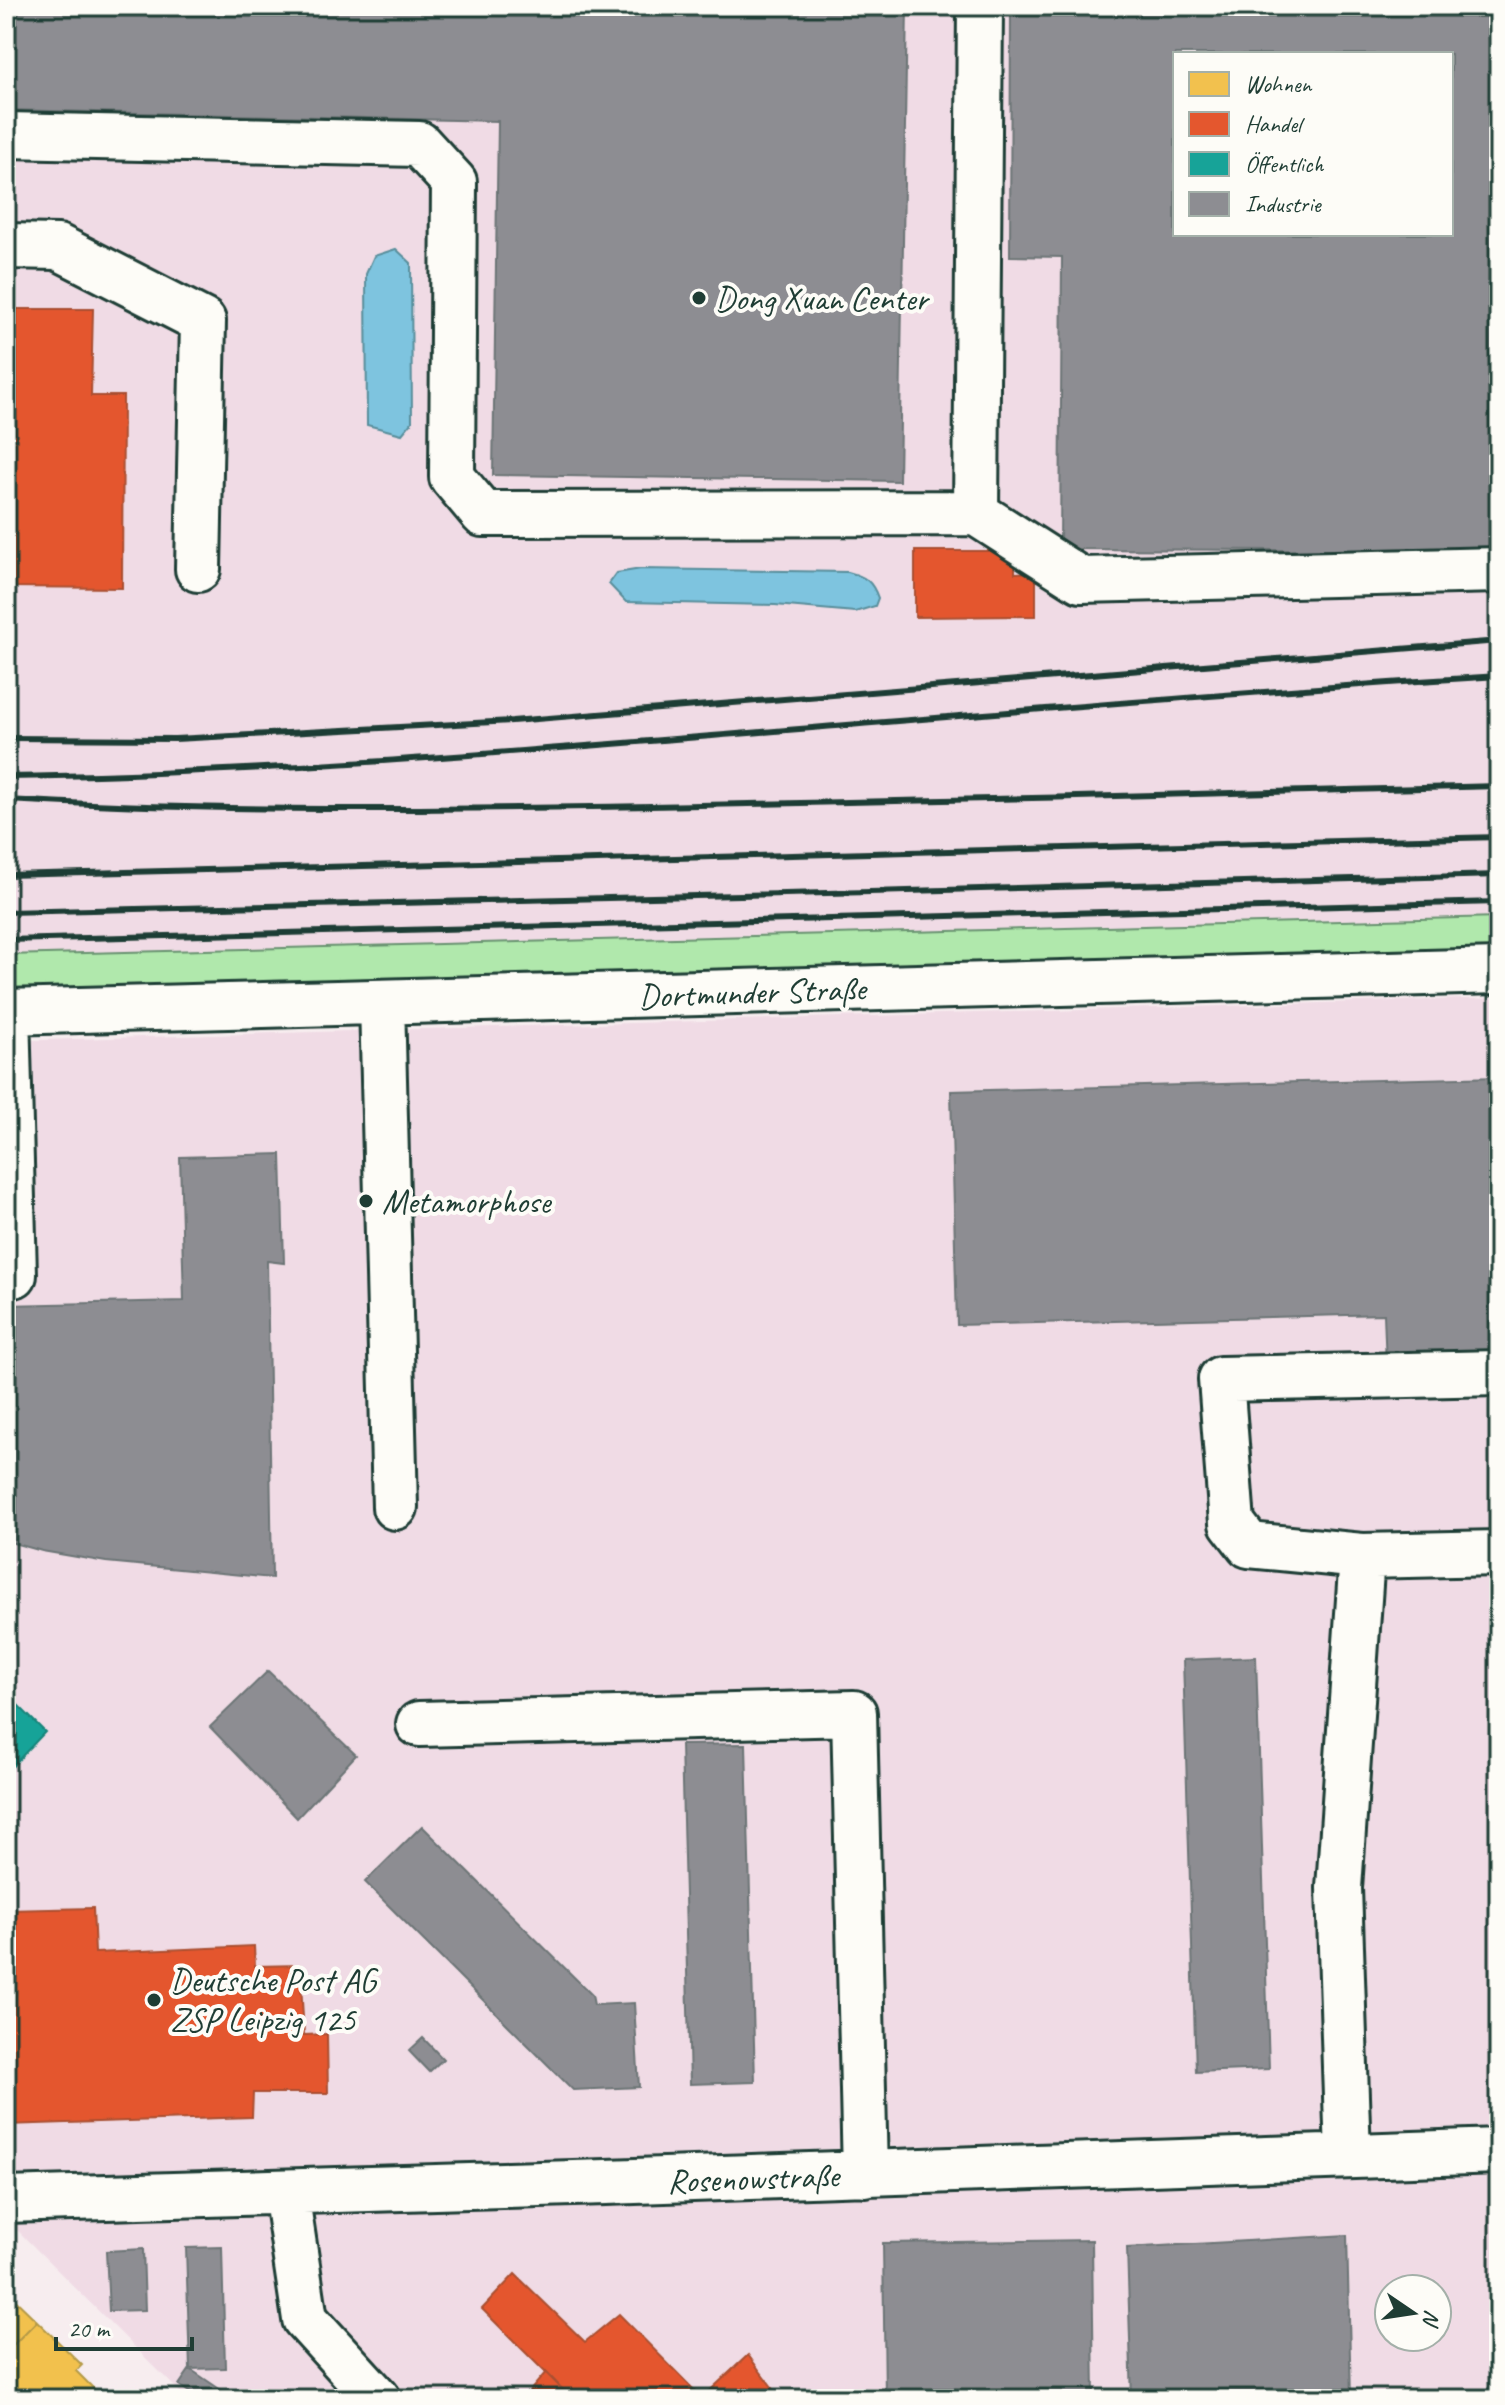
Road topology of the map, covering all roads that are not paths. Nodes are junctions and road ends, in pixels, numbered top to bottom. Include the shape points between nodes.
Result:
1 (980, 6) edge
2 (6, 135) edge
3 (6, 246) edge
4 (976, 513) junction
5 (198, 569) dead end
6 (1499, 570) edge
7 (1499, 971) edge
8 (382, 1002) junction
9 (7, 1012) edge
10 (14, 1275) dead end
11 (1499, 1373) edge
12 (395, 1507) dead end
13 (1499, 1553) edge
14 (1362, 1556) junction
15 (419, 1724) dead end
16 (1499, 2151) edge
17 (1348, 2156) junction
18 (865, 2174) junction
19 (286, 2192) junction
20 (6, 2200) edge
21 (378, 2399) edge

1 - 4 street
2 - 4 street via 419,144 454,182 452,477 483,514
3 - 5 street via 58,247 203,321
4 - 6 street via 1081,580
7 - 8 street, Dortmunder Straße
8 - 9 street, Dortmunder Straße
8 - 12 street
9 - 10 street
11 - 14 street via 1221,1379 1232,1523 1249,1545
13 - 14 street
14 - 17 street via 1339,1888
15 - 18 street via 854,1713
16 - 17 street, Rosenowstraße
17 - 18 street, Rosenowstraße
18 - 19 street, Rosenowstraße
19 - 20 street, Rosenowstraße
19 - 21 street via 305,2319

